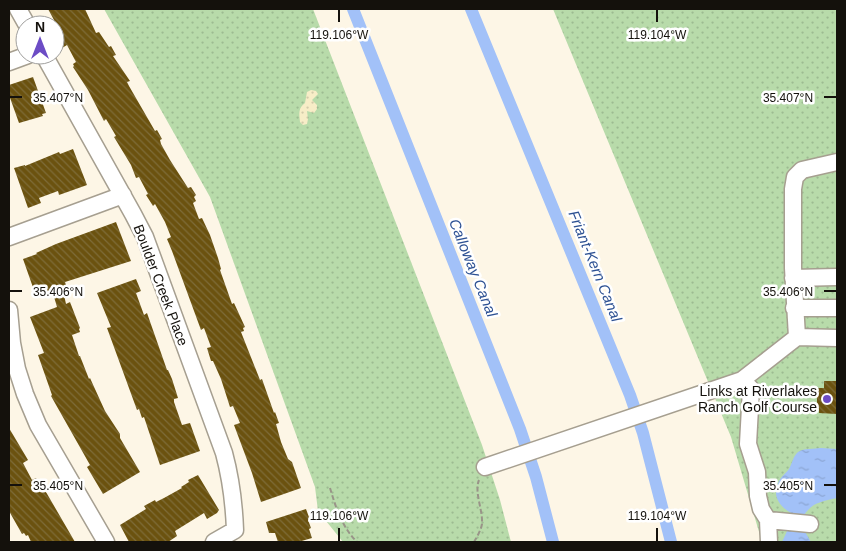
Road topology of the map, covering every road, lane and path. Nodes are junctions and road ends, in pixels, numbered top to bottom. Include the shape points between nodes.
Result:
1 (50, 65) edge
2 (837, 162) edge
3 (123, 195) junction
4 (9, 236) edge
5 (837, 277) edge
6 (793, 278) junction
7 (794, 308) junction
8 (837, 308) edge
9 (9, 310) edge
10 (797, 338) junction
11 (837, 338) edge
12 (742, 380) junction
13 (485, 467) joint
14 (330, 488) dead end
15 (768, 520) junction
16 (810, 524) dead end
17 (106, 542) edge
18 (214, 542) edge
19 (357, 542) edge
20 (474, 542) edge
21 (769, 542) edge

1 - 3 street, Boulder Creek Place
2 - 6 street via 802,170 795,177 792,189
3 - 4 street
3 - 18 street, Boulder Creek Place via 145,237 224,453 234,504 235,530
5 - 6 street
6 - 7 street
7 - 8 street
7 - 10 street
9 - 17 street via 12,343 25,394 38,425
10 - 11 street
10 - 12 street
12 - 13 street
12 - 15 street via 751,390 748,444 757,472 761,508
13 - 20 path via 477,485 482,525
14 - 19 path via 339,517
15 - 16 street
15 - 21 street

